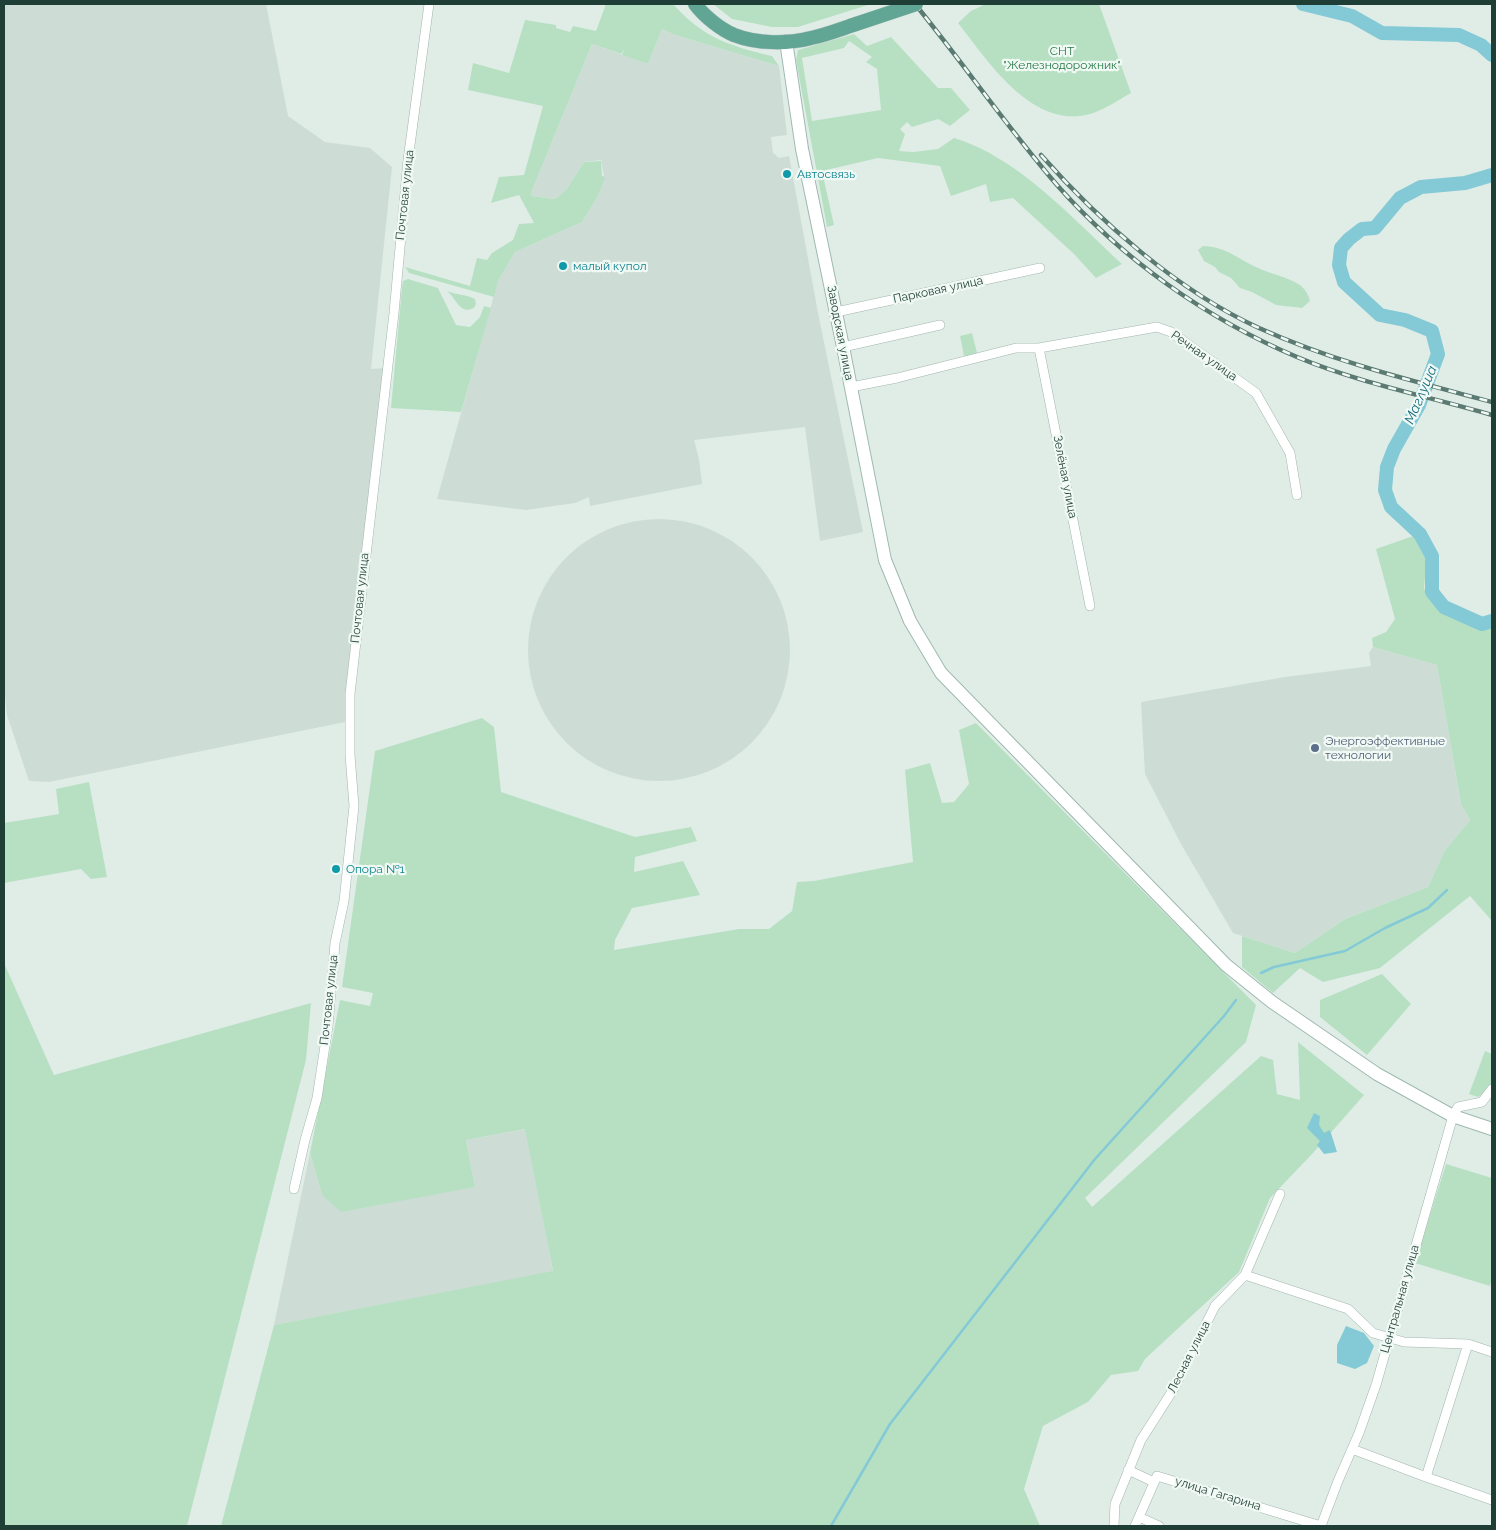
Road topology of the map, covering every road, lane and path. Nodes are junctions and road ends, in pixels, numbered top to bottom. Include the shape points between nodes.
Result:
1 (429, 4) edge
2 (695, 4) edge
3 (916, 4) edge
4 (786, 41) junction
5 (1040, 268) dead end
6 (836, 312) junction
7 (940, 325) dead end
8 (843, 347) junction
9 (1039, 348) junction
10 (851, 387) junction
11 (1297, 495) dead end
12 (1090, 606) dead end
13 (1492, 1089) edge
14 (1453, 1116) junction
15 (1492, 1129) edge
16 (294, 1189) dead end
17 (1280, 1194) dead end
18 (1245, 1276) junction
19 (1389, 1338) junction
20 (1468, 1344) junction
21 (1492, 1352) edge
22 (1352, 1449) junction
23 (1128, 1470) junction
24 (1426, 1478) junction
25 (1154, 1482) junction
26 (1492, 1500) edge
27 (1140, 1517) junction
28 (1114, 1526) edge
29 (1135, 1526) edge
30 (1159, 1526) edge
31 (1321, 1526) edge

1 - 16 street, Почтовая улица via 408,160 394,313 350,694 354,806 344,901 335,943 328,1026 317,1098
2 - 4 main road via 733,35
3 - 4 main road, bridge via 812,38
4 - 6 main road, Заводская улица via 802,149
5 - 6 street, Парковая улица
6 - 8 main road, Заводская улица
7 - 8 street
8 - 10 main road, Заводская улица
9 - 10 street via 1016,348
9 - 11 street, Речная улица via 1157,327 1171,332 1256,393 1290,453
9 - 12 street, Зелёная улица
10 - 14 main road, Заводская улица via 885,560 910,621 941,673 1226,965 1272,1002 1377,1074
13 - 14 street via 1482,1102 1458,1108
14 - 15 main road, Заводская улица
14 - 19 street, Центральная улица
17 - 18 street, Лесная улица
18 - 19 street via 1348,1309 1373,1333
18 - 23 street, Лесная улица via 1215,1306 1173,1390 1141,1440
19 - 20 street via 1404,1342
19 - 22 street, Центральная улица via 1376,1385
20 - 21 street
20 - 24 street
22 - 24 street
22 - 31 street, Центральная улица
23 - 25 street
23 - 28 street, Лесная улица via 1115,1504
24 - 26 street
25 - 27 street
25 - 31 street, улица Гагарина via 1157,1476
27 - 29 street
27 - 30 street

